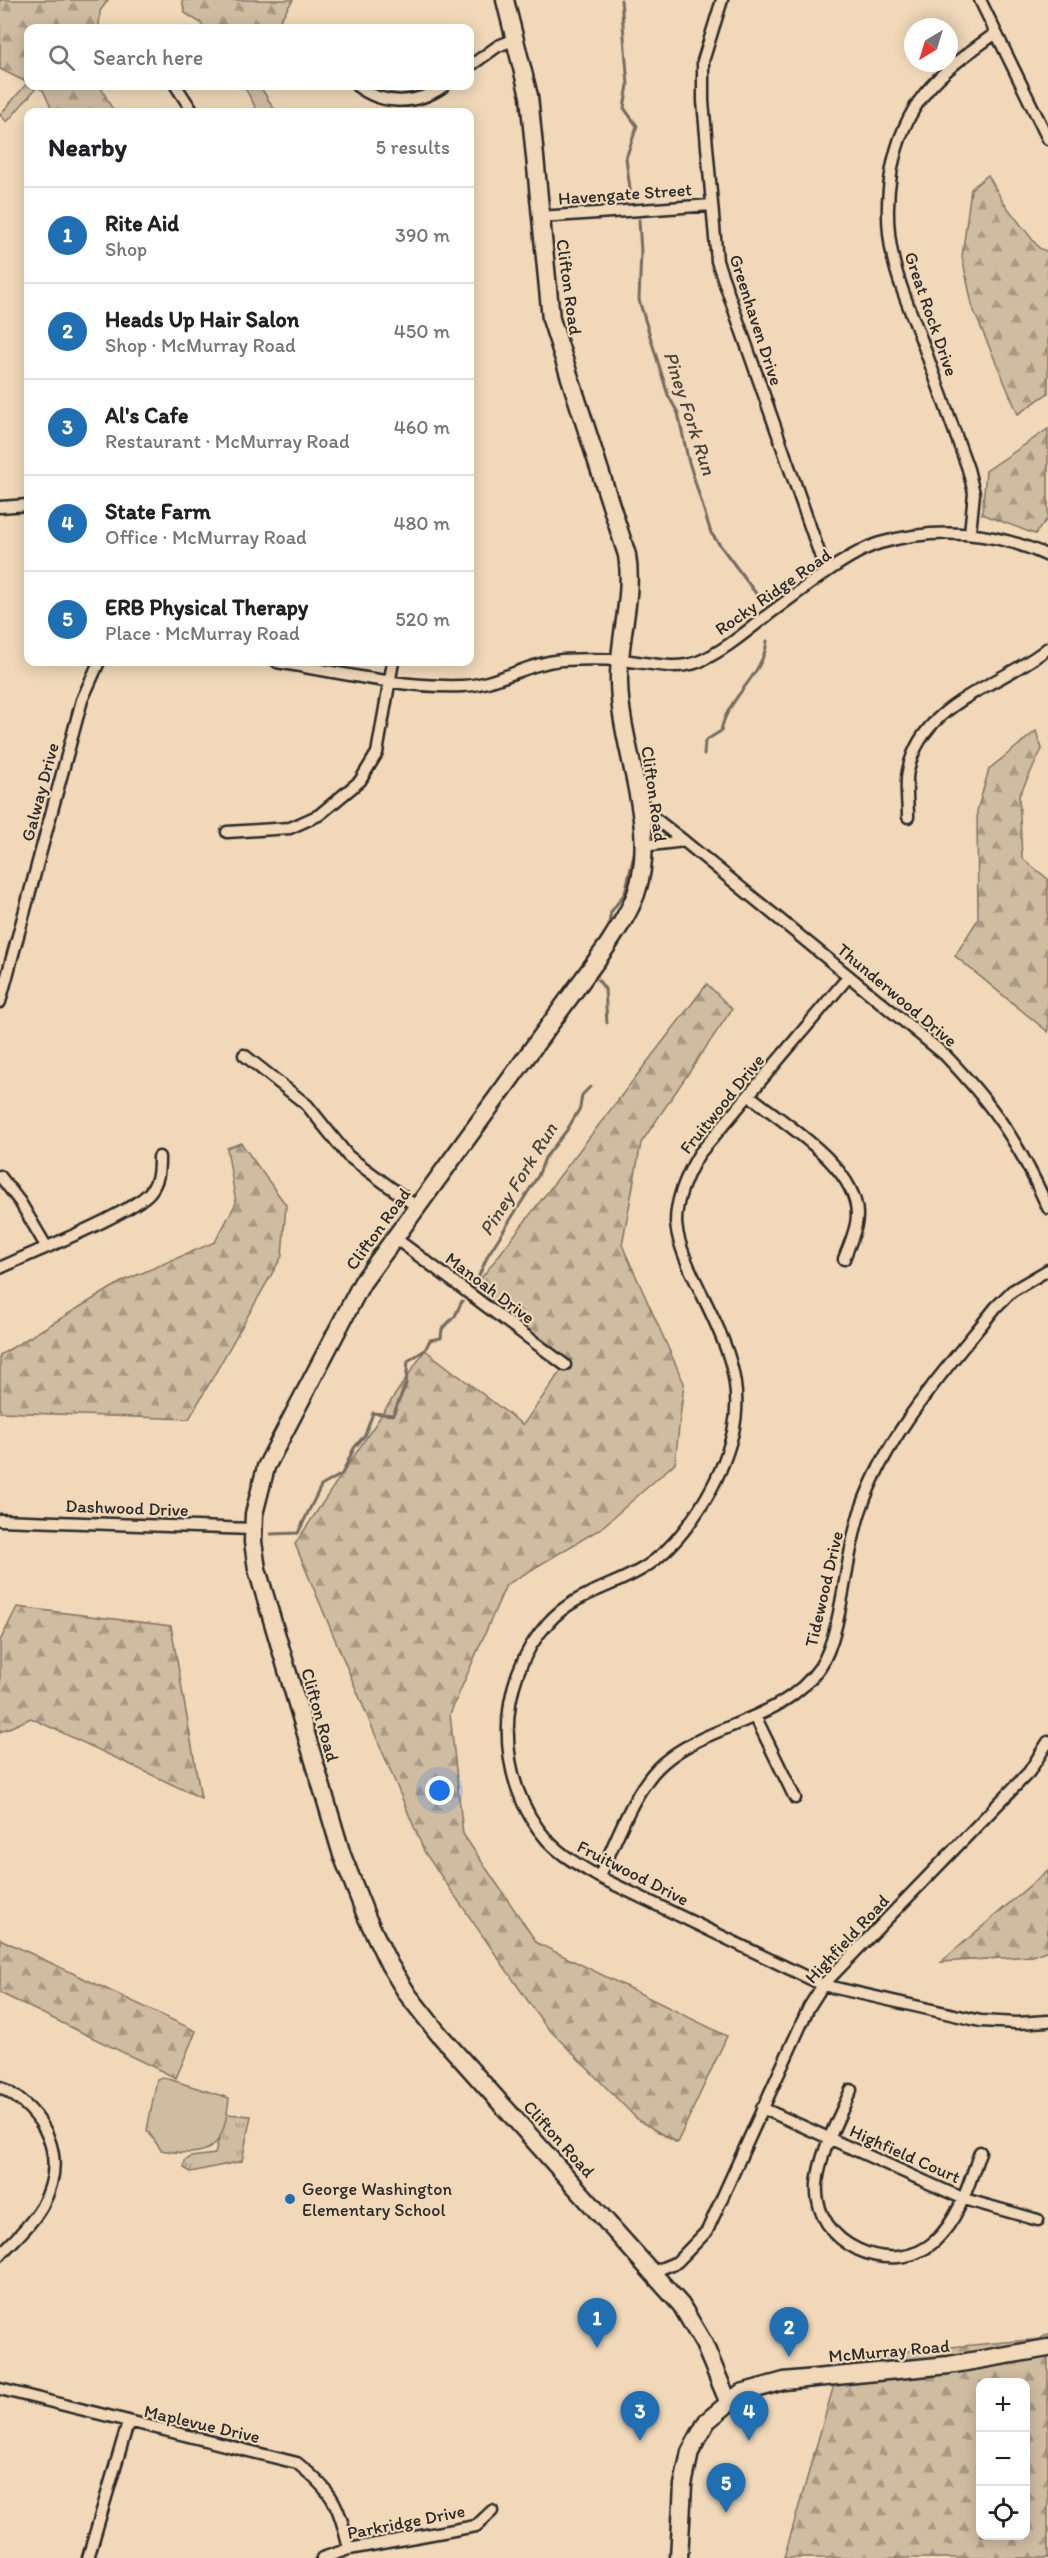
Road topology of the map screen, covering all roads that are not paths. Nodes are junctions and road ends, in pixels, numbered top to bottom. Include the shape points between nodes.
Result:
1 (506, 0) edge
2 (722, 0) edge
3 (980, 0) edge
4 (996, 33) junction
5 (516, 39) junction
6 (474, 63) edge
7 (179, 90) edge
8 (363, 90) edge
9 (437, 90) edge
10 (190, 108) edge
11 (1048, 139) edge
12 (712, 205) junction
13 (540, 217) junction
14 (24, 505) edge
15 (0, 507) edge
16 (970, 533) junction
17 (1048, 556) edge
18 (826, 572) junction
19 (1048, 648) edge
20 (620, 660) junction
21 (97, 666) edge
22 (301, 666) edge
23 (392, 666) edge
24 (390, 681) junction
25 (640, 807) junction
26 (908, 817) dead end
27 (227, 832) dead end
28 (684, 841) junction
29 (643, 846) junction
30 (849, 976) junction
31 (0, 1002) edge
32 (244, 1055) dead end
33 (749, 1095) junction
34 (159, 1157) dead end
35 (0, 1176) edge
36 (417, 1207) junction
37 (1048, 1208) edge
38 (395, 1238) junction
39 (46, 1246) junction
40 (844, 1259) dead end
41 (0, 1268) edge
42 (1048, 1270) edge
43 (565, 1365) dead end
44 (0, 1520) edge
45 (252, 1529) junction
46 (756, 1718) junction
47 (1048, 1742) edge
48 (795, 1798) dead end
49 (599, 1876) junction
50 (823, 1984) junction
51 (1048, 2021) edge
52 (0, 2087) edge
53 (851, 2090) dead end
54 (762, 2108) junction
55 (830, 2139) junction
56 (980, 2152) dead end
57 (964, 2199) junction
58 (1038, 2220) dead end
59 (0, 2256) edge
60 (653, 2272) junction
61 (1048, 2348) edge
62 (0, 2389) edge
63 (728, 2401) junction
64 (128, 2423) junction
65 (492, 2511) dead end
66 (349, 2548) junction
67 (88, 2558) edge
68 (322, 2558) edge
69 (679, 2558) edge

1 - 5 main road, Clifton Road
2 - 12 street, Greenhaven Drive via 703,61
3 - 4 street
4 - 11 street
4 - 16 street, Great Rock Drive via 953,65 925,93 896,153 889,186 893,259 974,493
5 - 6 street
5 - 13 main road, Clifton Road via 529,96
7 - 10 street
8 - 9 street via 391,101 416,101
12 - 13 street, Havengate Street
12 - 18 street, Greenhaven Drive via 717,261
13 - 20 main road, Clifton Road via 554,333 627,555 630,594
14 - 15 street
16 - 17 street, Rocky Ridge Road via 1021,543
16 - 18 street, Rocky Ridge Road via 879,543
18 - 20 street, Rocky Ridge Road via 737,638 697,662 668,666
19 - 26 street via 1030,663 951,705 932,725 912,754
20 - 24 street, Rocky Ridge Road via 536,664 463,686
20 - 25 main road, Clifton Road via 621,704
21 - 31 street, Galway Drive via 82,700
22 - 24 street, Rocky Ridge Road
23 - 24 street
24 - 27 street via 377,753 360,781 319,815 290,828
25 - 28 street, Thunderwood Drive
25 - 29 main road, Clifton Road
28 - 29 street
28 - 30 street, Thunderwood Drive
29 - 36 main road, Clifton Road via 640,882 621,924
30 - 33 street, Fruitwood Drive
30 - 37 street, Thunderwood Drive via 945,1055 981,1093 1008,1130
32 - 36 street via 307,1105 348,1156
33 - 40 street via 835,1164 848,1180 857,1217
33 - 49 street, Fruitwood Drive via 687,1173 676,1222 689,1268 729,1351 736,1407 727,1456 716,1481 687,1525 662,1553 642,1569 568,1605 548,1623 516,1678 510,1705 510,1762 530,1816 568,1859
34 - 39 street via 160,1174 150,1193 130,1208
35 - 39 street
36 - 38 main road, Clifton Road
38 - 43 street, Manoah Drive
38 - 45 main road, Clifton Road via 352,1300 266,1467
39 - 41 street
42 - 46 street, Tidewood Drive via 1012,1291 996,1307 888,1447 860,1513 831,1644 821,1665 806,1685
44 - 45 street, Dashwood Drive
45 - 60 main road, Clifton Road via 264,1593 331,1821 357,1896 389,1964 438,2033
46 - 48 street
46 - 49 street, Tidewood Drive via 684,1748 662,1763 644,1785
47 - 50 street, Highfield Road via 1029,1773
49 - 50 street, Fruitwood Drive
50 - 51 street, Fruitwood Drive via 981,2021
50 - 54 street, Highfield Road
52 - 59 street via 19,2097 39,2118 54,2149 53,2184 41,2209
53 - 55 street
54 - 55 street, Highfield Court
54 - 60 street, Highfield Road via 707,2231 676,2262
55 - 57 street, Highfield Court
55 - 57 street via 817,2186 819,2203 840,2239 857,2251 899,2256 918,2251 948,2228
56 - 57 street
57 - 58 street, Highfield Court
60 - 63 main road, Clifton Road via 696,2329
61 - 63 main road, McMurray Road via 949,2365 784,2381 749,2389
62 - 64 street, Maplevue Drive
63 - 69 main road, McMurray Road via 701,2430 686,2463
64 - 66 street, Maplevue Drive via 297,2463 325,2486 340,2513
64 - 67 street
65 - 66 street, Parkridge Drive via 476,2526
66 - 68 street, Parkridge Drive

